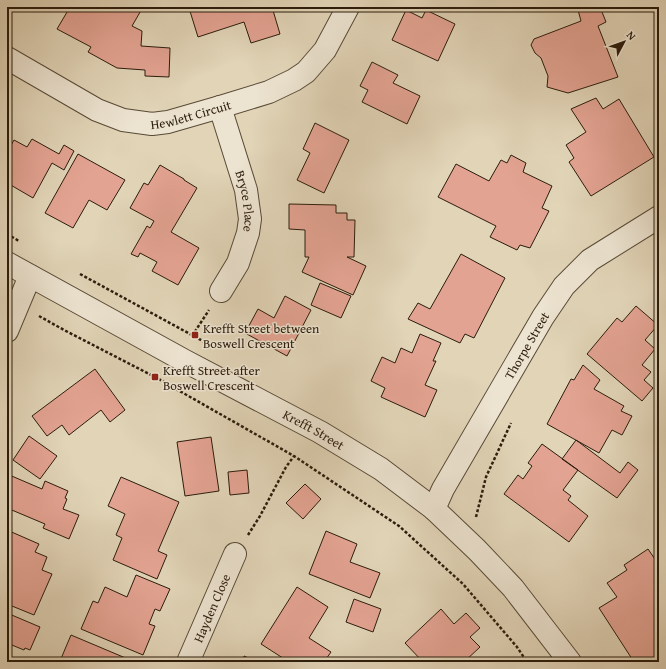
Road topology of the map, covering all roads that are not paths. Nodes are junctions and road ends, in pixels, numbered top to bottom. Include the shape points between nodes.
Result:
1 (348, 7) edge
2 (7, 58) edge
3 (220, 108) junction
4 (659, 217) edge
5 (7, 263) edge
6 (30, 276) junction
7 (221, 291) road end
8 (7, 331) edge
9 (434, 509) junction
10 (235, 554) road end
11 (568, 661) edge
12 (188, 662) edge

1 - 3 street, Hewlett Circuit via 325,50 306,72 269,92
2 - 3 street, Hewlett Circuit via 97,110 123,120 152,124
3 - 7 street, Bryce Place via 246,190 250,218 238,263
4 - 9 street, Thorpe Street via 590,260 564,286 543,316
5 - 6 street, Krefft Street
6 - 8 street
6 - 9 street, Krefft Street via 320,432 381,469
9 - 11 street, Krefft Street via 513,588
10 - 12 street, Hayden Close

